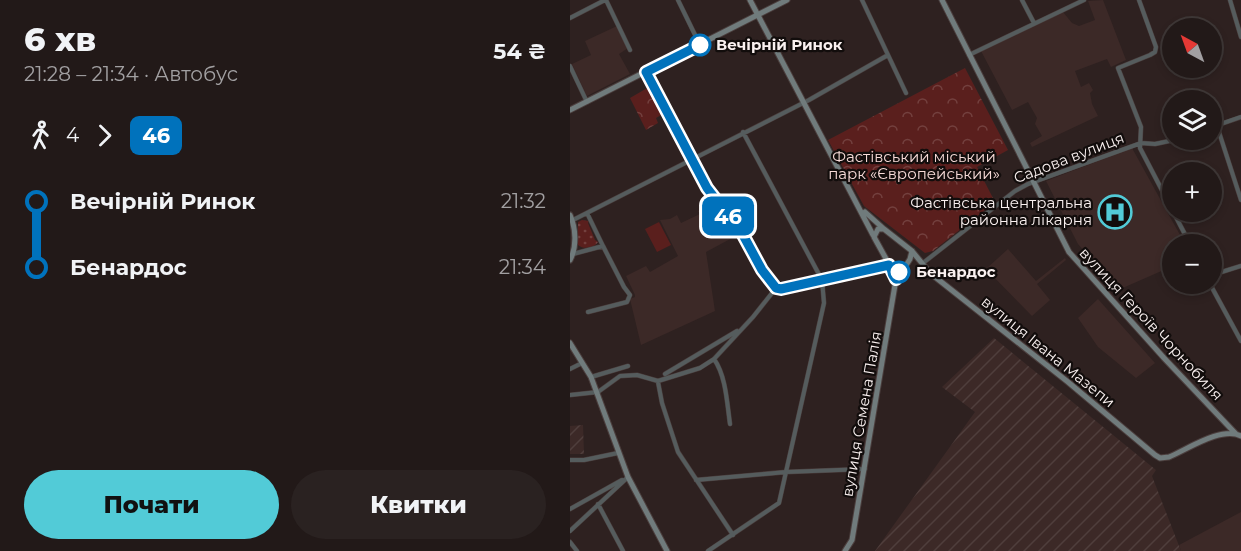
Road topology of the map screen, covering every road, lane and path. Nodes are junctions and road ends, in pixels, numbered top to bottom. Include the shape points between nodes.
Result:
1 (606, 0) edge
2 (678, 0) edge
3 (750, 0) edge
4 (787, 0) edge
5 (862, 0) edge
6 (942, 0) edge
7 (1022, 0) edge
8 (1084, 0) edge
9 (1140, 0) edge
10 (1230, 0) edge
11 (758, 15) junction
12 (570, 18) edge
13 (1034, 23) junction
14 (1241, 37) edge
15 (700, 45) junction
16 (630, 50) dead end
17 (969, 54) junction
18 (888, 55) junction
19 (570, 66) edge
20 (646, 72) junction
21 (906, 93) dead end
22 (587, 102) junction
23 (804, 102) junction
24 (570, 110) edge
25 (1241, 117) edge
26 (1222, 124) edge
27 (743, 132) junction
28 (1162, 143) edge
29 (1138, 144) junction
30 (1222, 147) edge
31 (690, 159) junction
32 (1034, 182) junction
33 (1241, 200) edge
34 (861, 208) junction
35 (586, 213) junction
36 (571, 217) edge
37 (884, 229) junction
38 (1185, 234) edge
39 (874, 236) junction
40 (603, 246) junction
41 (912, 251) junction
42 (572, 257) edge
43 (923, 263) junction
44 (889, 265) junction
45 (907, 266) junction
46 (1241, 266) edge
47 (1222, 271) edge
48 (896, 279) junction
49 (822, 280) junction
50 (776, 288) junction
51 (1215, 294) edge
52 (588, 312) dead end
53 (741, 329) junction
54 (1241, 341) edge
55 (570, 343) edge
56 (714, 359) junction
57 (582, 363) junction
58 (628, 366) dead end
59 (570, 369) edge
60 (665, 374) dead end
61 (591, 377) junction
62 (658, 381) junction
63 (598, 392) junction
64 (570, 395) edge
65 (730, 424) dead end
66 (1239, 435) edge
67 (618, 453) junction
68 (570, 460) edge
69 (865, 469) junction
70 (786, 472) junction
71 (628, 477) junction
72 (696, 480) junction
73 (598, 504) junction
74 (570, 509) edge
75 (570, 531) edge
76 (733, 536) junction
77 (570, 542) edge
78 (847, 550) edge
79 (577, 551) edge
80 (623, 551) edge
81 (667, 551) edge
82 (708, 551) edge

1 - 12 street
1 - 16 street
2 - 15 street
3 - 11 street
4 - 11 street
5 - 18 street
6 - 17 street, вулиця Героїв Чорнобиля
7 - 13 street
8 - 13 street
9 - 29 street via 1156,47 1150,55 1118,68 1141,128
10 - 14 street
11 - 15 street
11 - 23 street
13 - 17 street
15 - 20 street
17 - 32 street, вулиця Героїв Чорнобиля
18 - 21 street
18 - 23 street
19 - 22 street
20 - 22 street
20 - 31 street
22 - 24 street
23 - 27 street
23 - 34 street
25 - 26 street
27 - 31 street
27 - 49 street
28 - 29 street, Садова вулиця
29 - 32 street, Садова вулиця
29 - 38 street
30 - 33 street
31 - 35 street
31 - 50 street
32 - 43 street, Садова вулиця via 1015,191
32 - 66 street, вулиця Героїв Чорнобиля via 1068,252
34 - 37 street
34 - 39 street
35 - 36 street
35 - 40 street
36 - 42 street via 575,234
37 - 39 street via 878,229
37 - 41 street, вулиця Івана Мазепи
39 - 44 street
40 - 42 street
40 - 52 street via 630,295 627,302
41 - 43 street, вулиця Івана Мазепи
41 - 45 street, вулиця Семена Палія
43 - 45 street
43 - 66 street, вулиця Івана Мазепи via 930,273 1160,458 1224,433
44 - 45 street
44 - 48 street
44 - 49 street
45 - 48 street, вулиця Семена Палія
46 - 47 street
48 - 69 street, вулиця Семена Палія
49 - 50 street
49 - 70 street via 824,303
50 - 53 street
51 - 54 street
53 - 56 street
53 - 60 street
55 - 57 street
56 - 62 street via 700,368
56 - 65 street via 719,365
57 - 59 street
57 - 61 street
58 - 61 street
61 - 63 street
62 - 63 street via 629,374
62 - 72 street via 678,452
63 - 64 street
63 - 67 street
67 - 68 street
67 - 71 street
69 - 70 street
69 - 78 street, вулиця Семена Палія
70 - 72 street
70 - 76 street via 779,503
71 - 73 street
71 - 74 street
71 - 81 street
72 - 76 street
73 - 75 street
73 - 80 street
76 - 82 street
77 - 79 street

